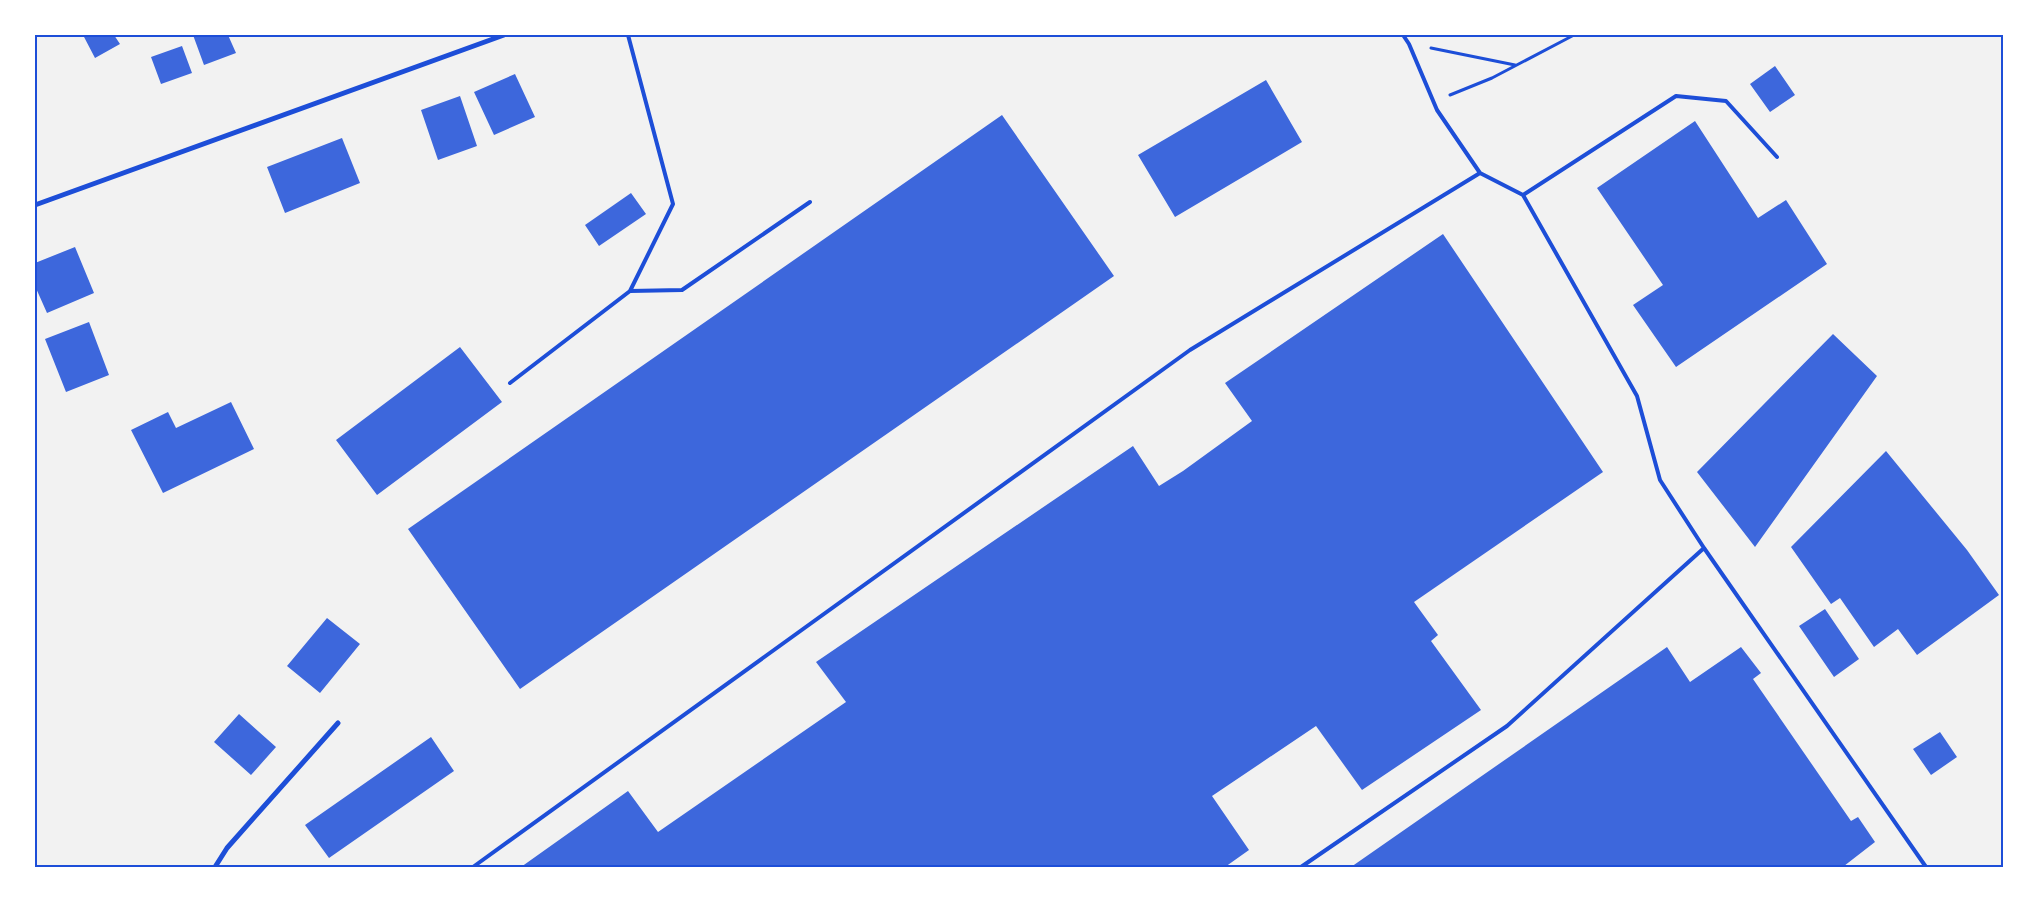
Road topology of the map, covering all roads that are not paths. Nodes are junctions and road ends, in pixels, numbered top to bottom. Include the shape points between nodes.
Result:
1 (504, 35) edge
2 (628, 35) edge
3 (1402, 35) edge
4 (1777, 157) dead end
5 (1480, 173) junction
6 (1523, 195) junction
7 (810, 202) dead end
8 (35, 204) edge
9 (630, 292) junction
10 (510, 382) dead end
11 (1704, 548) junction
12 (338, 723) dead end
13 (215, 867) edge
14 (473, 867) edge
15 (1300, 867) edge
16 (1926, 867) edge

1 - 8 street
2 - 9 lane via 673,204
3 - 5 lane via 1434,103
4 - 6 lane via 1726,101 1676,96
5 - 6 lane
5 - 14 lane via 1190,350
6 - 11 lane via 1637,396 1660,480
7 - 9 lane via 682,290
9 - 10 lane
11 - 15 lane via 1508,726
11 - 16 lane
12 - 13 street

